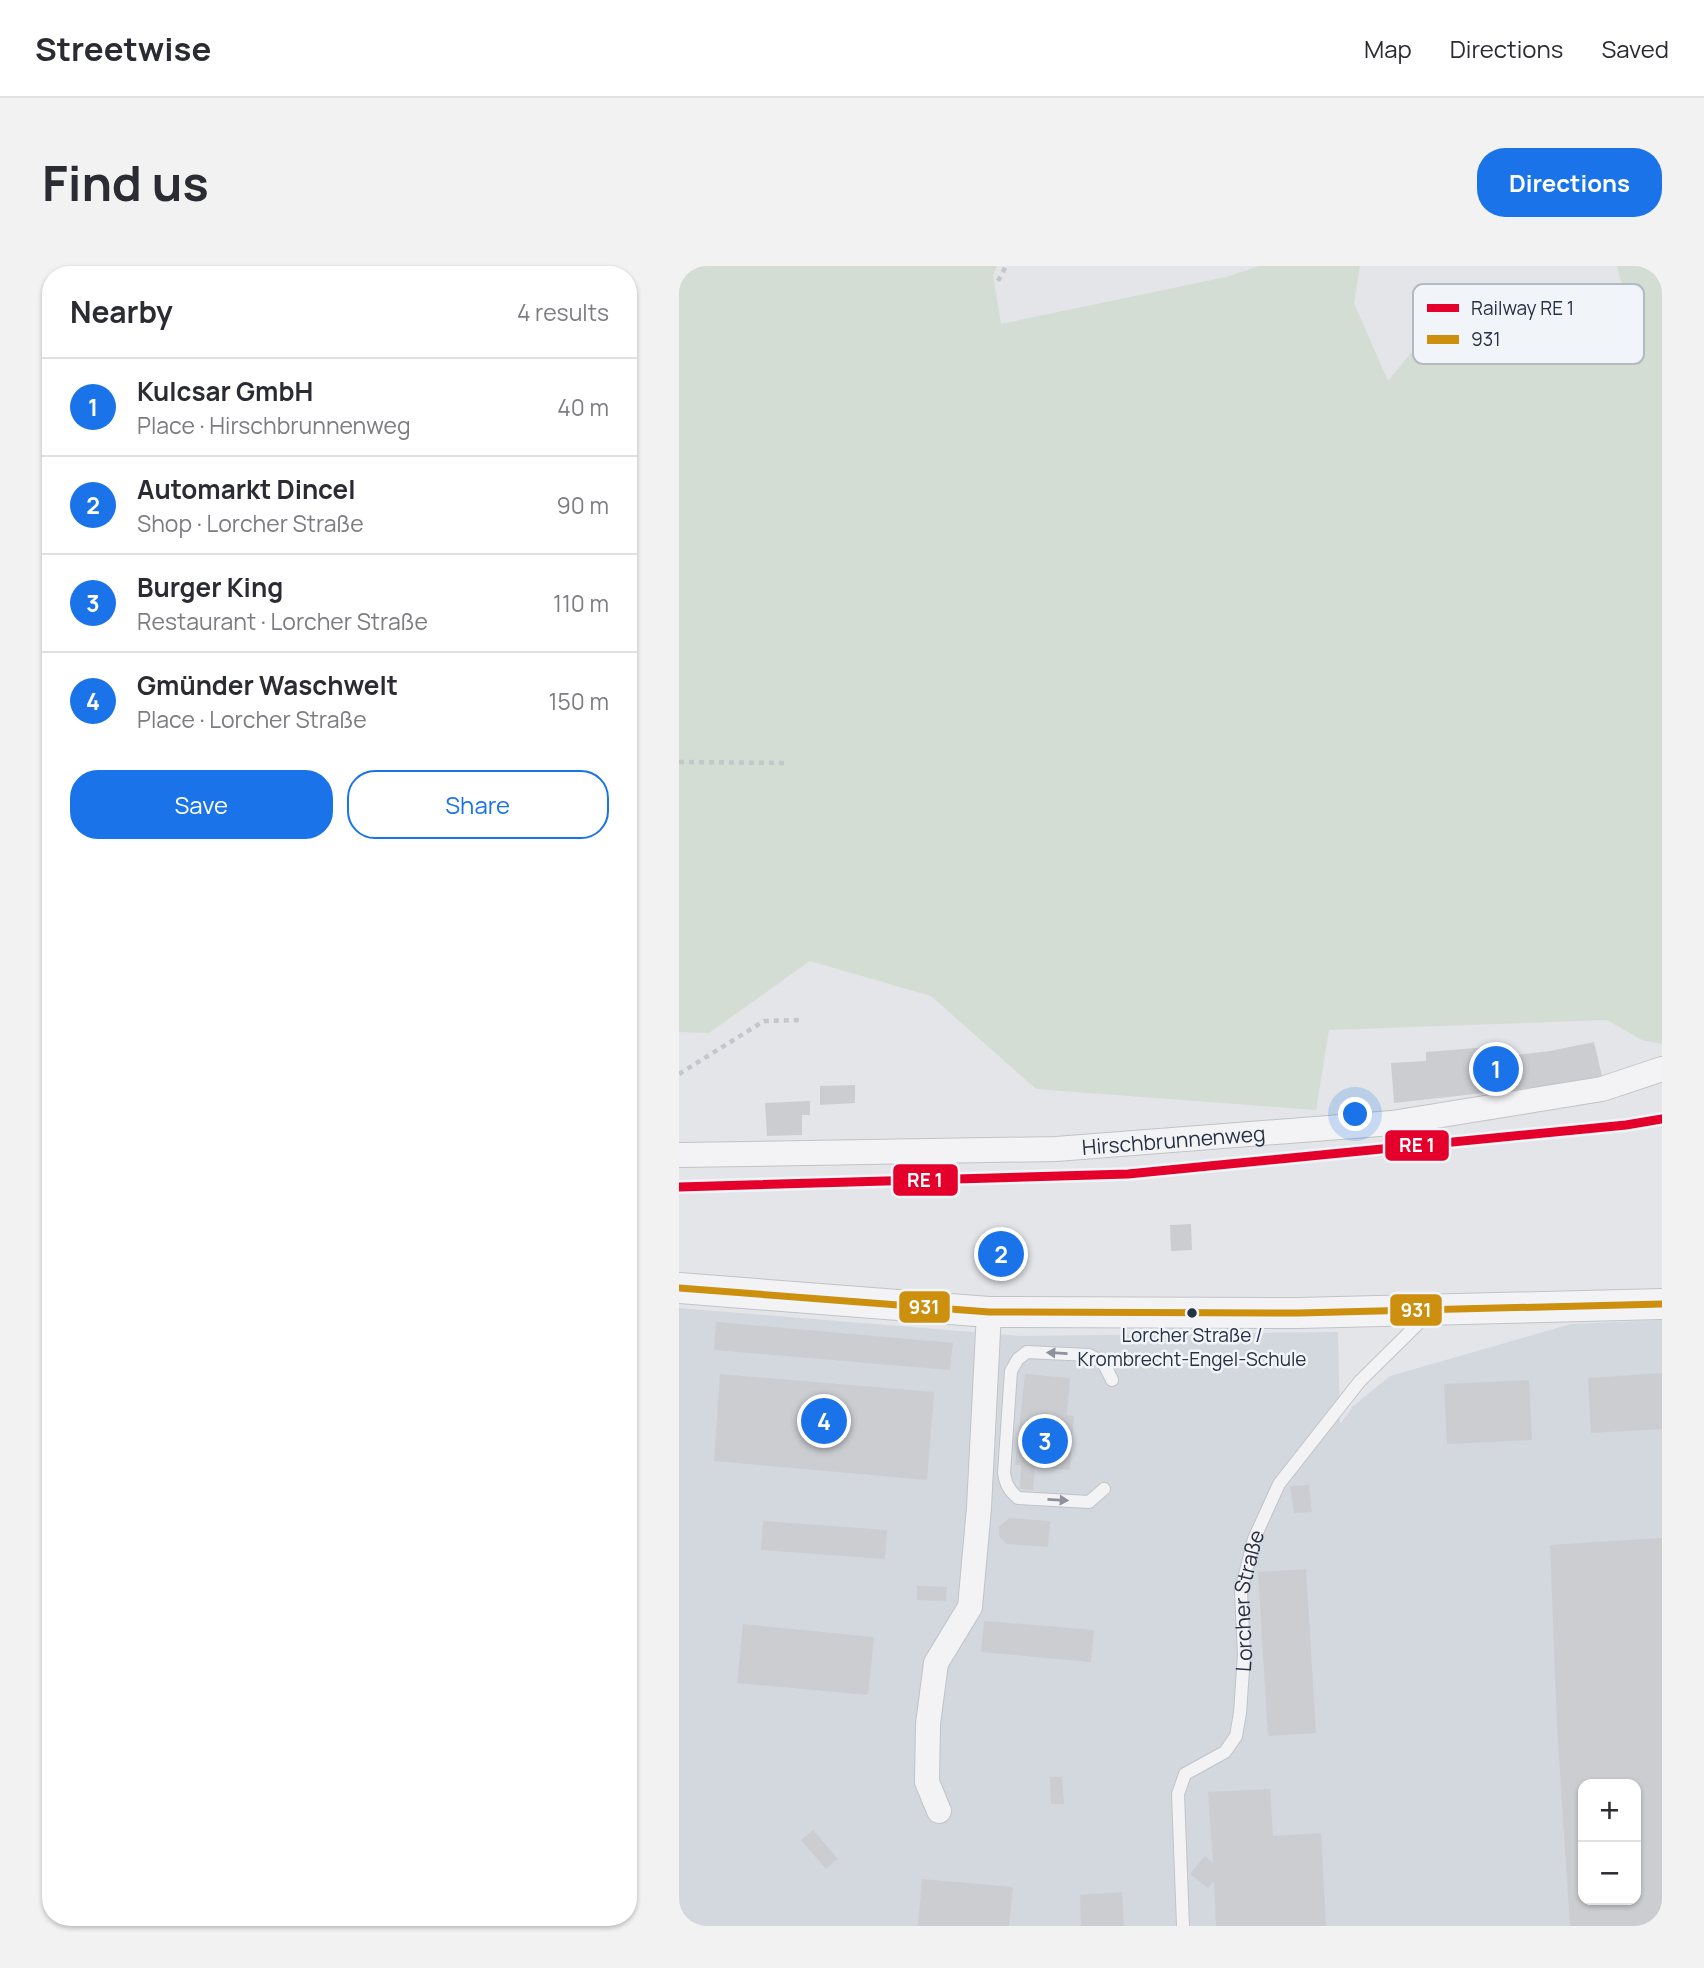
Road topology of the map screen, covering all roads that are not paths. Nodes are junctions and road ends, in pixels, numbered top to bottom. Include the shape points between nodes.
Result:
1 (1662, 1069) edge
2 (679, 1155) edge
3 (679, 1288) edge
4 (1662, 1304) edge
5 (1432, 1309) junction
6 (989, 1312) junction
7 (1112, 1380) dead end
8 (1104, 1489) dead end
9 (939, 1811) dead end
10 (1183, 1926) edge

1 - 2 street, Hirschbrunnenweg via 1602,1089 1392,1123 1056,1149
3 - 6 street
4 - 5 street
5 - 6 street
5 - 10 lane, Lorcher Straße via 1328,1420 1279,1484 1254,1539 1241,1591 1244,1655 1236,1736 1225,1752 1185,1774 1178,1794
6 - 9 street via 969,1608 936,1663 928,1724 927,1782
7 -> 8 lane via 1103,1362 1089,1355 1027,1352 1011,1371 1006,1485 1018,1498 1089,1502

